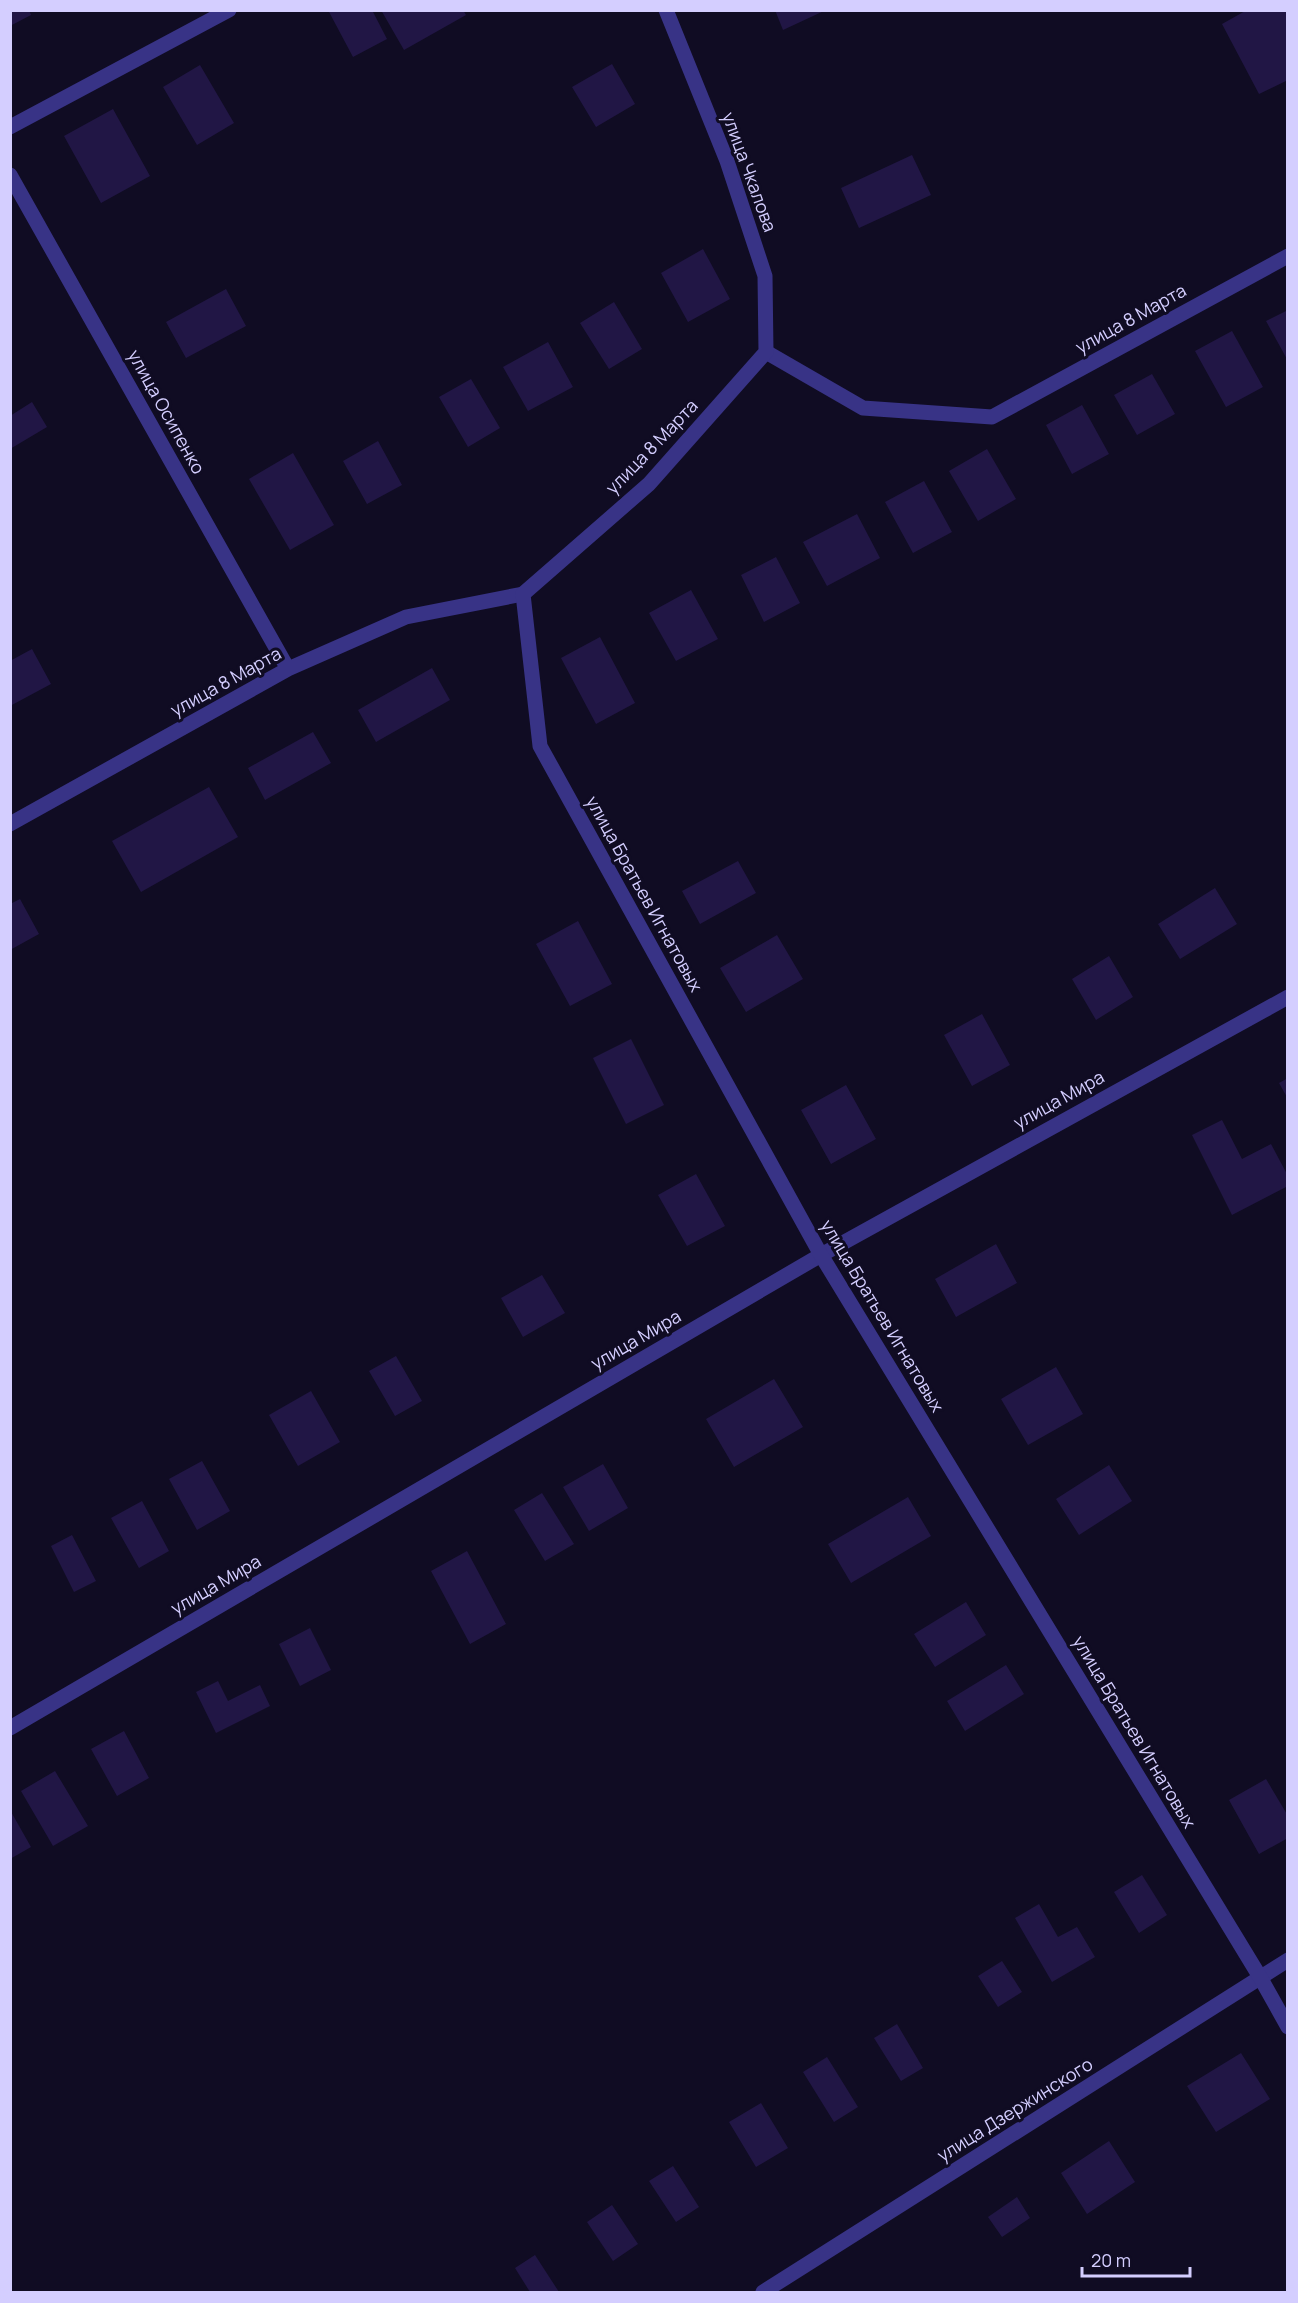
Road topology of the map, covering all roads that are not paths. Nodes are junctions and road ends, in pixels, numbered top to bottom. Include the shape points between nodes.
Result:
1 (230, 10) edge
2 (666, 10) edge
3 (10, 127) edge
4 (10, 175) edge
5 (1287, 256) edge
6 (766, 352) junction
7 (523, 594) junction
8 (288, 669) junction
9 (10, 824) edge
10 (1287, 997) edge
11 (821, 1255) junction
12 (10, 1728) edge
13 (1287, 1960) edge
14 (1260, 1977) junction
15 (1287, 2027) edge
16 (763, 2292) edge

1 - 3 street
2 - 6 street, улица Чкалова via 727,161 765,276
4 - 8 street, улица Осипенко
5 - 6 street, улица 8 Марта via 992,417 863,408
6 - 7 street, улица 8 Марта via 649,484
7 - 8 street, улица 8 Марта via 406,617
7 - 11 street, улица Братьев Игнатовых via 540,746
8 - 9 street, улица 8 Марта
10 - 11 street, улица Мира
11 - 12 street, улица Мира
11 - 14 street, улица Братьев Игнатовых
13 - 14 street, улица Дзержинского
14 - 15 street, улица Братьев Игнатовых
14 - 16 street, улица Дзержинского

